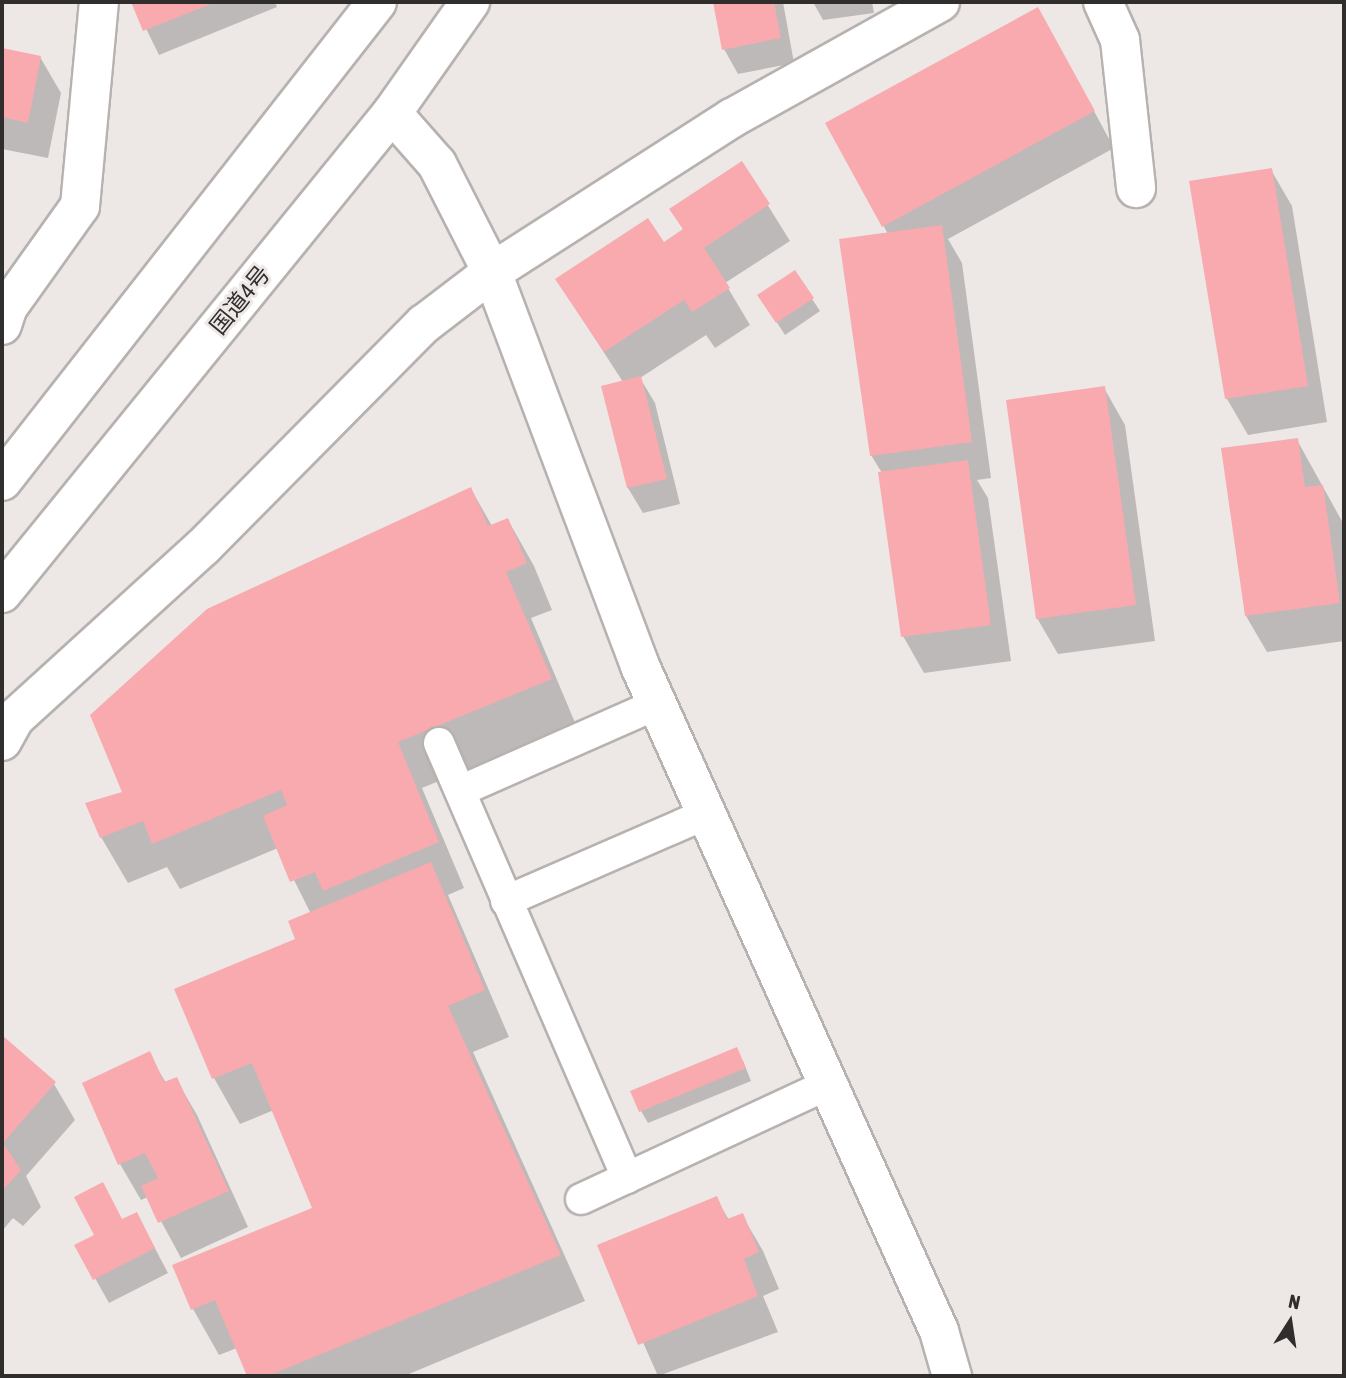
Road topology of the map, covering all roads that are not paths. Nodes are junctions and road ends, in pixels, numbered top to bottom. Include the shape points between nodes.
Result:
1 (99, 2) edge
2 (377, 2) edge
3 (470, 2) edge
4 (940, 2) edge
5 (1103, 2) edge
6 (392, 113) junction
7 (1136, 188) dead end
8 (492, 272) junction
9 (2, 325) edge
10 (2, 481) edge
11 (2, 593) edge
12 (657, 704) junction
13 (2, 741) edge
14 (439, 743) dead end
15 (460, 791) junction
16 (706, 814) junction
17 (506, 901) junction
18 (827, 1086) junction
19 (627, 1178) junction
20 (581, 1199) dead end
21 (952, 1376) edge

1 - 9 main road via 80,206 8,307
2 - 10 main road
3 - 6 main road, 国道4号
4 - 8 main road via 732,118
5 - 7 main road via 1120,40
6 - 8 main road via 437,164
6 - 11 main road, 国道4号
8 - 12 main road
8 - 13 main road via 424,324 204,547 15,718
12 - 15 lane
12 - 16 main road
14 - 15 lane
15 - 17 lane
16 - 17 lane
16 - 18 main road
17 - 19 lane
18 - 19 lane
18 - 21 main road via 939,1331
19 - 20 lane

